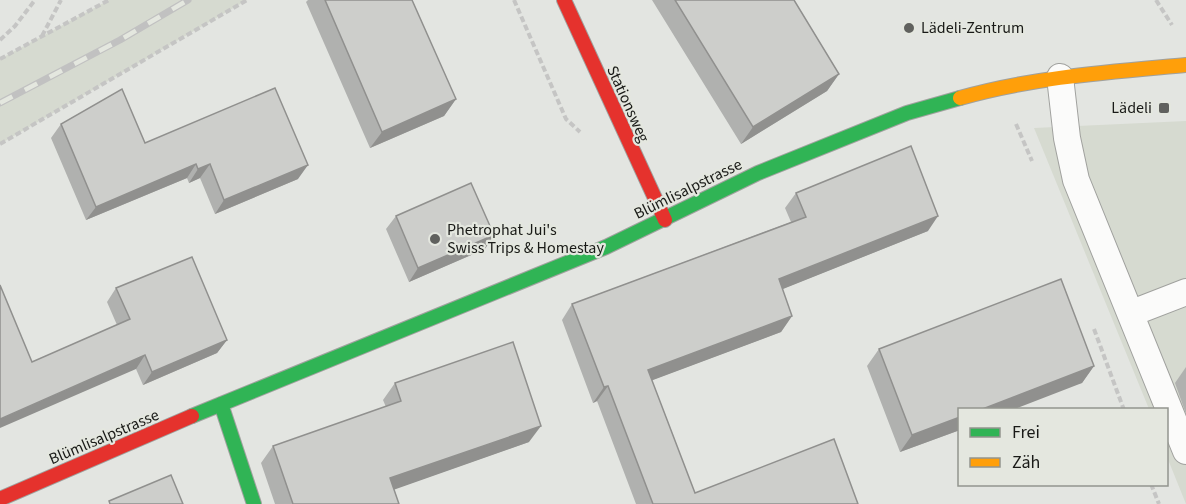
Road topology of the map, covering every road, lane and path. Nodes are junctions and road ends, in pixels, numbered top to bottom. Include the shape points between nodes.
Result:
1 (35, 0) edge
2 (62, 0) edge
3 (109, 0) edge
4 (247, 0) edge
5 (564, 0) edge
6 (1156, 0) edge
7 (1174, 27) dead end
8 (40, 38) junction
9 (0, 40) edge
10 (0, 59) edge
11 (1186, 65) edge
12 (1060, 77) junction
13 (0, 144) edge
14 (665, 220) junction
15 (1186, 292) edge
16 (1132, 313) junction
17 (221, 404) junction
18 (1186, 451) edge
19 (1152, 486) edge
20 (0, 499) edge
21 (254, 504) edge
22 (1158, 504) edge

1 - 9 path
2 - 8 path
3 - 8 path
4 - 13 path
5 - 14 street, Stationsweg
6 - 7 path
8 - 10 path
11 - 12 street, Blümlisalpstrasse
12 - 14 street, Blümlisalpstrasse via 998,87 907,113 758,173
12 - 16 lane via 1076,180
14 - 17 street, Blümlisalpstrasse
15 - 16 lane
16 - 18 lane
17 - 20 street, Blümlisalpstrasse
17 - 21 street
19 - 22 path

